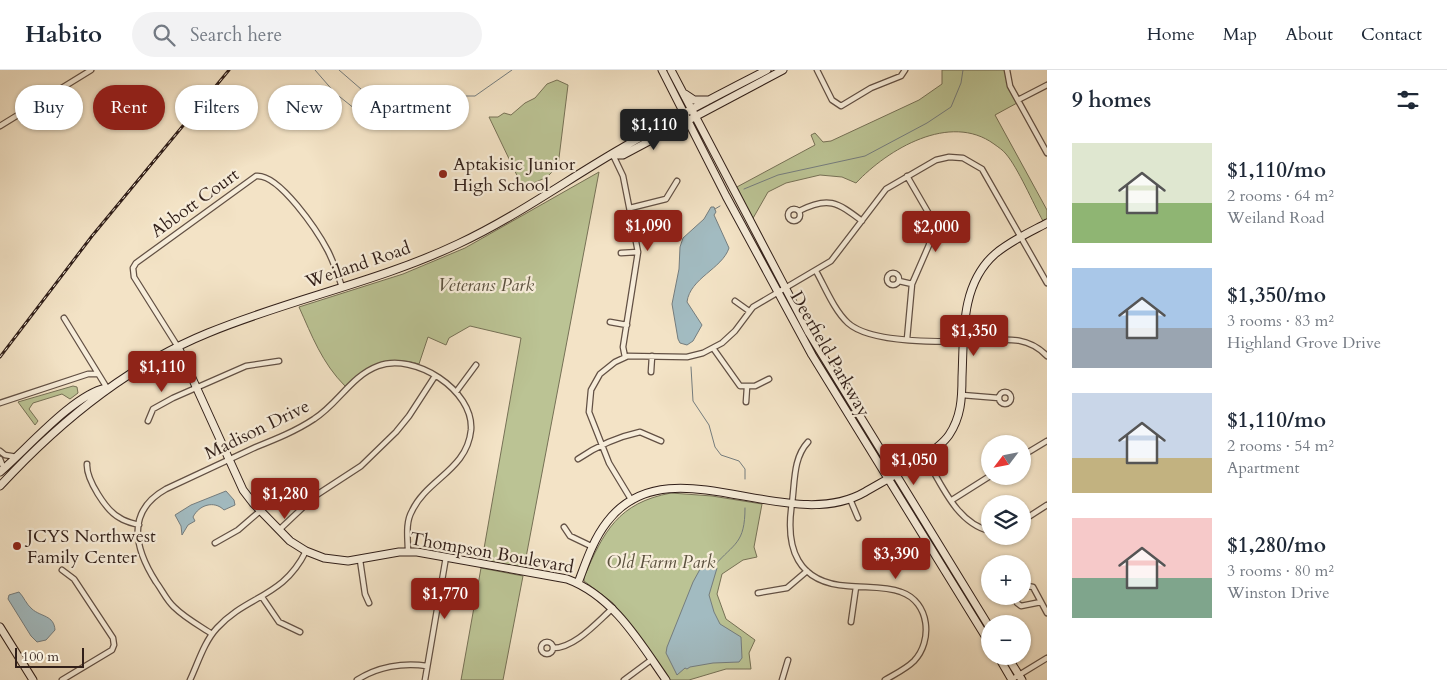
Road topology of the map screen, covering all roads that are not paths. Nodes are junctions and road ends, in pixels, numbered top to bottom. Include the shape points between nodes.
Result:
1 (91, 70) edge
2 (662, 70) edge
3 (670, 70) edge
4 (767, 70) edge
5 (783, 70) edge
6 (818, 70) edge
7 (904, 70) edge
8 (1007, 70) edge
9 (1047, 85) edge
10 (681, 90) junction
11 (712, 99) junction
12 (1018, 100) junction
13 (690, 116) junction
14 (0, 126) edge
15 (1046, 149) edge
16 (613, 155) junction
17 (908, 176) junction
18 (677, 182) dead end
19 (630, 208) junction
20 (798, 211) dead end
21 (862, 221) junction
22 (1047, 223) edge
23 (1021, 236) junction
24 (638, 252) junction
25 (621, 253) dead end
26 (816, 270) junction
27 (899, 281) dead end
28 (1047, 283) edge
29 (912, 284) junction
30 (342, 287) junction
31 (784, 288) junction
32 (778, 293) junction
33 (734, 302) dead end
34 (749, 311) junction
35 (64, 318) dead end
36 (610, 322) dead end
37 (627, 325) junction
38 (907, 339) junction
39 (964, 341) junction
40 (178, 347) junction
41 (713, 348) junction
42 (652, 356) junction
43 (1047, 356) edge
44 (625, 357) junction
45 (279, 360) dead end
46 (476, 366) dead end
47 (651, 372) dead end
48 (97, 374) junction
49 (435, 376) junction
50 (769, 379) dead end
51 (196, 387) junction
52 (107, 388) junction
53 (746, 388) junction
54 (456, 392) junction
55 (962, 395) junction
56 (999, 398) dead end
57 (746, 402) dead end
58 (0, 403) edge
59 (148, 420) dead end
60 (661, 441) dead end
61 (1047, 441) edge
62 (808, 442) dead end
63 (602, 445) junction
64 (0, 451) edge
65 (1031, 451) edge
66 (924, 455) junction
67 (17, 457) junction
68 (0, 459) edge
69 (578, 459) dead end
70 (229, 460) junction
71 (87, 464) dead end
72 (1, 470) edge
73 (891, 476) junction
74 (981, 482) edge
75 (0, 486) edge
76 (850, 499) junction
77 (952, 500) junction
78 (632, 501) junction
79 (792, 504) junction
80 (1047, 506) edge
81 (260, 511) junction
82 (1031, 516) edge
83 (858, 518) dead end
84 (139, 525) junction
85 (564, 527) dead end
86 (981, 529) edge
87 (279, 530) junction
88 (214, 543) dead end
89 (593, 547) junction
90 (306, 551) junction
91 (408, 552) junction
92 (446, 558) junction
93 (360, 560) junction
94 (62, 570) dead end
95 (807, 571) junction
96 (578, 583) junction
97 (856, 587) junction
98 (1031, 587) edge
99 (758, 593) dead end
100 (262, 597) junction
101 (1041, 602) junction
102 (369, 603) dead end
103 (1031, 604) edge
104 (613, 608) junction
105 (1047, 613) edge
106 (982, 615) edge
107 (852, 622) dead end
108 (0, 627) edge
109 (981, 629) edge
110 (300, 632) dead end
111 (212, 634) junction
112 (553, 648) dead end
113 (1047, 658) edge
114 (651, 660) junction
115 (788, 660) dead end
116 (1003, 665) edge
117 (1013, 665) edge
118 (427, 666) junction
119 (1021, 678) edge
120 (33, 680) edge
121 (62, 680) edge
122 (190, 680) edge
123 (356, 680) edge
124 (424, 680) edge
125 (624, 680) edge
126 (666, 680) edge
127 (782, 680) edge
128 (885, 680) edge
129 (1012, 680) edge

1 - 14 street
2 - 13 main road, Deerfield Parkway
3 - 10 main road, Deerfield Parkway
4 - 11 main road, Weiland Road
5 - 13 main road, Weiland Road
6 - 7 street via 832,100 841,106 871,88 901,76
8 - 12 street via 1010,86
9 - 12 street
10 - 11 main road via 694,100
10 - 13 main road, Deerfield Parkway
11 - 13 main road, Weiland Road
12 - 15 street
13 - 16 main road, Weiland Road
13 - 31 main road, Deerfield Parkway
13 - 32 main road, Deerfield Parkway
16 - 19 street via 623,176
16 - 30 main road, Weiland Road via 459,243 402,268
17 - 21 street via 886,189
17 - 23 street via 942,158 969,160 987,175
17 - 29 street via 929,214 932,230
18 - 19 street via 666,199
19 - 24 street
20 - 21 street via 812,204 833,202
21 - 26 street via 831,261
22 - 23 main road
23 - 28 street
23 - 39 main road via 995,254 978,275 968,302
24 - 25 street
24 - 37 street
26 - 31 street
26 - 38 street via 849,324 870,335
27 - 29 street
29 - 38 street
30 - 40 main road, Weiland Road via 243,320
30 - 40 street, Abbott Court via 328,252 303,214 268,179 256,176 133,268 134,277
31 - 32 street
31 - 73 main road, Deerfield Parkway
32 - 34 street
32 - 73 main road, Deerfield Parkway via 848,417
33 - 34 street
34 - 41 street via 730,338
35 - 48 street
36 - 37 street
37 - 44 street via 623,347
38 - 39 street
39 - 43 street via 1008,338 1031,344
39 - 55 main road
40 - 51 main road, Thompson Boulevard
40 - 52 main road, Weiland Road
41 - 42 street via 687,357
41 - 53 street via 740,386
42 - 44 street
42 - 47 street
44 - 63 street via 600,374 590,390 589,412
45 - 51 street via 246,366
46 - 54 street
48 - 52 street
48 - 58 street via 88,374
49 - 54 street, Madison Drive
49 - 70 street, Madison Drive via 410,364 379,365 355,381 315,419
49 - 87 street via 409,416 389,439 361,466 314,496
50 - 53 street
51 - 59 street via 153,409
51 - 70 main road, Thompson Boulevard
52 - 67 main road via 83,398
52 - 75 main road via 41,444
53 - 57 street
54 - 91 street, Madison Drive via 470,414 469,440 460,461 420,499 411,512 407,531
55 - 56 street
55 - 66 main road via 959,416 948,437
60 - 63 street via 640,432
61 - 65 street
62 - 79 street via 799,452
63 - 69 street
63 - 78 street
64 - 67 street
66 - 73 main road
66 - 77 street
67 - 72 main road
68 - 72 street
70 - 81 main road, Thompson Boulevard via 247,496
70 - 84 street, Madison Drive via 160,492 144,511
71 - 84 street via 86,474 109,510 119,518
73 - 76 main road
73 - 106 main road, Deerfield Parkway
73 - 109 main road, Deerfield Parkway
74 - 77 street
76 - 79 main road via 820,505
76 - 83 street
77 - 86 street via 967,520
78 - 79 main road via 648,493 682,487
78 - 89 main road via 608,521
79 - 95 street via 788,529 791,544
80 - 82 street
81 - 87 main road, Thompson Boulevard
81 - 88 street via 238,530
84 - 111 street, Madison Drive via 137,537 141,557 171,604
85 - 89 street via 570,536
87 - 90 main road, Thompson Boulevard
89 - 96 main road
90 - 93 main road, Thompson Boulevard via 333,560
90 - 100 street via 291,576
91 - 92 main road, Thompson Boulevard
91 - 93 main road, Thompson Boulevard
92 - 96 main road, Thompson Boulevard
92 - 118 street
93 - 102 street
94 - 121 street via 74,579 113,638 114,645 112,650
95 - 97 street via 828,583
95 - 99 street via 787,588
96 - 104 main road, Thompson Boulevard
97 - 107 street
97 - 128 street via 905,593 918,605 925,619 926,632 921,652 913,663
98 - 101 street
100 - 110 street via 279,622
100 - 111 street via 230,616
101 - 103 street
101 - 105 street
104 - 112 street via 579,637
104 - 114 main road, Thompson Boulevard
108 - 120 main road
111 - 122 street
113 - 119 street
114 - 125 street
114 - 126 main road, Thompson Boulevard
115 - 127 street
116 - 129 main road
117 - 119 main road
118 - 123 street via 402,664
118 - 124 street
119 - 129 street

